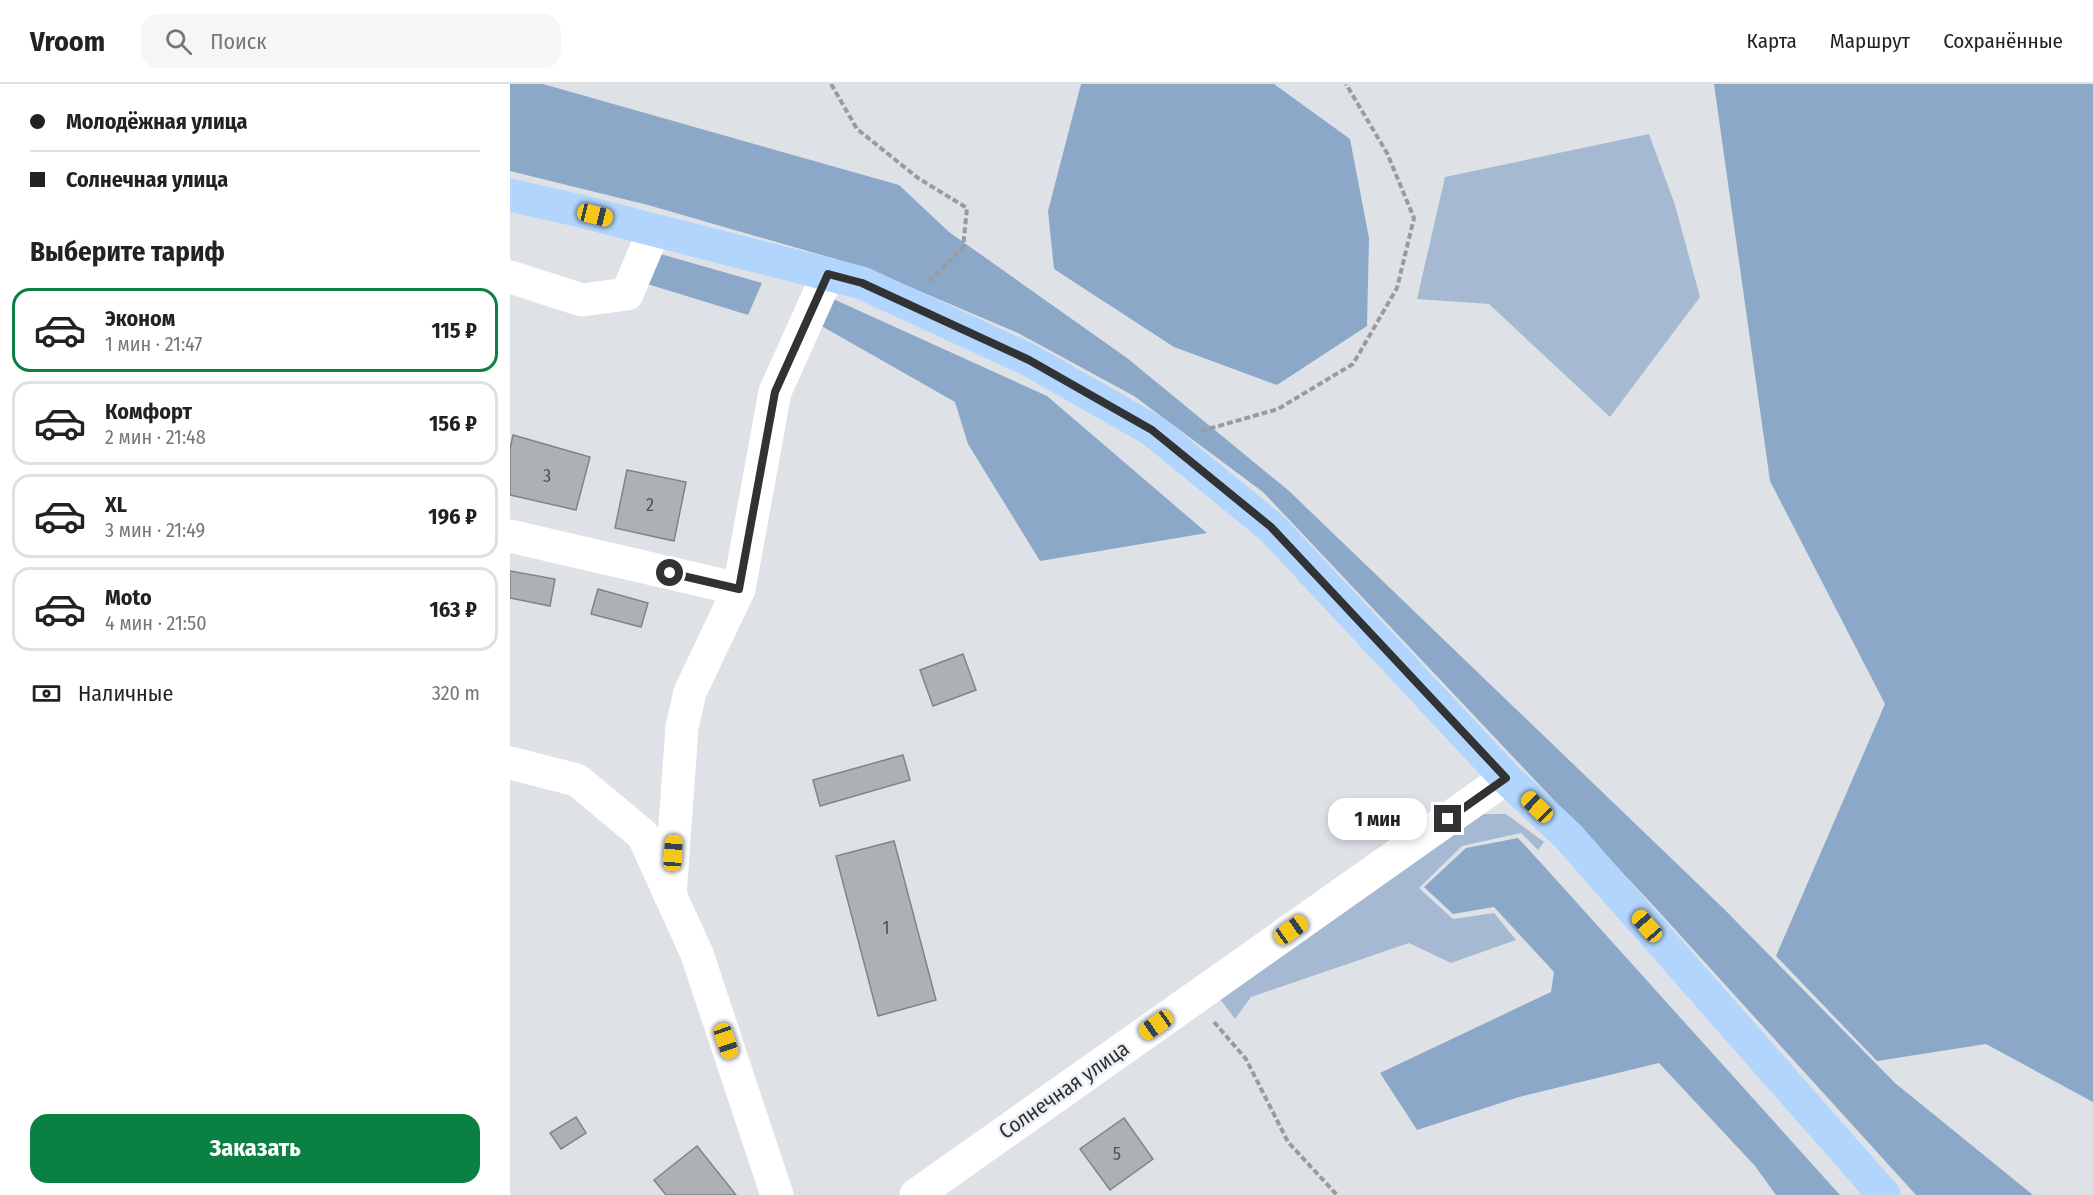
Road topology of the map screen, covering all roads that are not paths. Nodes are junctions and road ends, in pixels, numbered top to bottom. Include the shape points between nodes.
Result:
1 (510, 195) edge
2 (654, 230) junction
3 (828, 274) junction
4 (510, 277) edge
5 (510, 536) edge
6 (739, 589) junction
7 (510, 763) edge
8 (1506, 778) junction
9 (670, 895) junction
10 (777, 1195) edge
11 (916, 1195) edge
12 (1884, 1195) edge

1 - 2 main road
2 - 3 main road
2 - 4 street via 627,294 582,300
3 - 6 street via 775,392
3 - 8 main road via 862,283 1029,360 1152,430 1271,527
5 - 6 street
6 - 9 street via 690,692 682,727
7 - 9 street via 577,780 643,836
8 - 11 street, Солнечная улица
8 - 12 main road via 1568,836
9 - 10 street via 697,954

